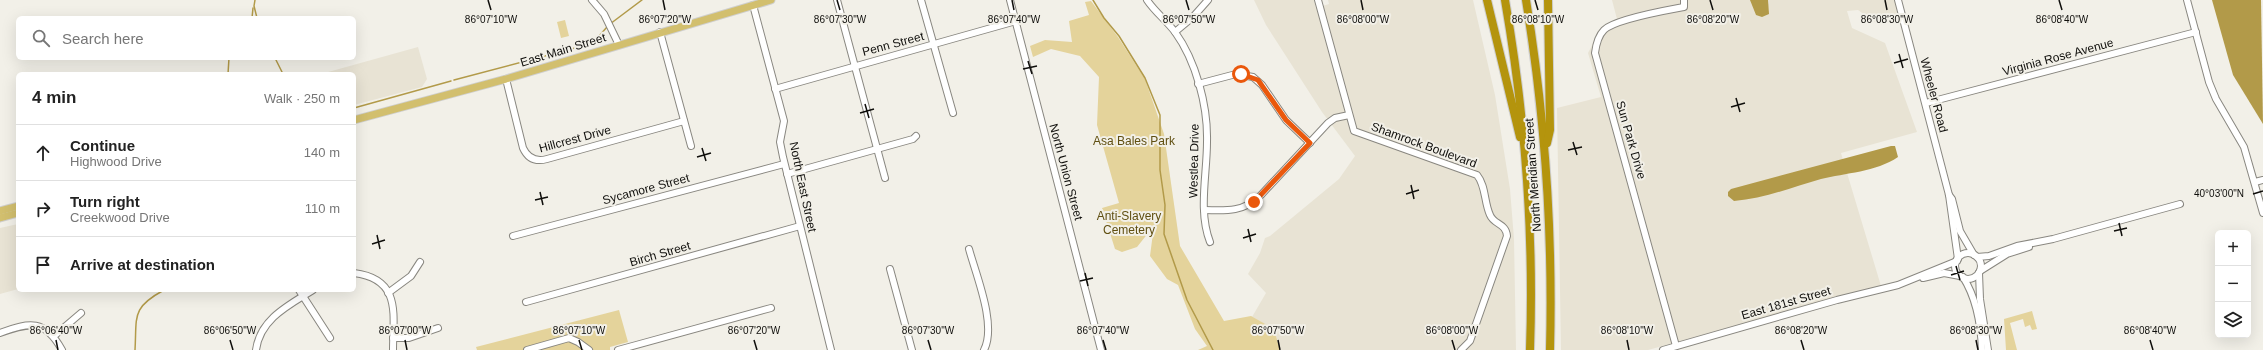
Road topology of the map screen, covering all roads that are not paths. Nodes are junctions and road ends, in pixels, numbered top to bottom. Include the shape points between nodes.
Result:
1 (592, 0) edge
2 (771, 0) edge
3 (837, 0) edge
4 (921, 0) edge
5 (1010, 0) edge
6 (1147, 0) edge
7 (1208, 0) edge
8 (1318, 0) edge
9 (1487, 0) edge
10 (1505, 0) edge
11 (1526, 0) edge
12 (1548, 0) edge
13 (1684, 0) edge
14 (1898, 0) edge
15 (2187, 0) edge
16 (753, 5) junction
17 (1016, 21) junction
18 (660, 32) junction
19 (1175, 32) junction
20 (2196, 32) junction
21 (619, 45) junction
22 (934, 45) junction
23 (855, 65) junction
24 (506, 79) junction
25 (1198, 84) junction
26 (775, 89) junction
27 (1926, 103) junction
28 (953, 114) dead end
29 (1349, 115) junction
30 (357, 119) edge
31 (684, 121) junction
32 (916, 136) dead end
33 (1310, 143) junction
34 (691, 146) dead end
35 (1546, 147) junction
36 (877, 148) junction
37 (1524, 152) junction
38 (784, 164) junction
39 (787, 174) junction
40 (885, 178) dead end
41 (2263, 180) edge
42 (2255, 182) junction
43 (1948, 195) junction
44 (2180, 204) dead end
45 (16, 207) edge
46 (1204, 210) junction
47 (0, 211) edge
48 (2263, 213) edge
49 (16, 214) edge
50 (0, 218) edge
51 (800, 226) junction
52 (513, 236) dead end
53 (1210, 242) dead end
54 (2039, 243) junction
55 (969, 248) dead end
56 (1976, 256) junction
57 (1957, 260) junction
58 (420, 262) dead end
59 (890, 269) dead end
60 (1980, 272) junction
61 (356, 274) edge
62 (1961, 276) junction
63 (1916, 279) junction
64 (300, 292) edge
65 (310, 292) edge
66 (388, 293) junction
67 (303, 296) junction
68 (526, 302) dead end
69 (771, 308) dead end
70 (81, 313) dead end
71 (438, 328) dead end
72 (0, 333) edge
73 (54, 336) junction
74 (330, 338) dead end
75 (394, 338) junction
76 (644, 343) junction
77 (1676, 346) junction
78 (62, 350) edge
79 (256, 350) edge
80 (393, 350) edge
81 (526, 350) edge
82 (589, 350) edge
83 (618, 350) edge
84 (646, 350) edge
85 (831, 350) edge
86 (912, 350) edge
87 (984, 350) edge
88 (1101, 350) edge
89 (1461, 350) edge
90 (1530, 350) edge
91 (1550, 350) edge
92 (1663, 350) edge
93 (1982, 350) edge
94 (1988, 350) edge

1 - 21 street via 610,24
2 - 16 main road, East Main Street
3 - 23 street
4 - 22 street
5 - 17 street, North Union Street
6 - 19 street, Westlea Drive
7 - 19 street
8 - 29 street, Shamrock Boulevard
9 - 37 highway
10 - 37 highway, North Meridian Street
11 - 35 highway, North Meridian Street
12 - 35 highway via 1550,130
13 - 77 street, Sun Park Drive via 1684,7 1611,26 1600,36 1595,53
14 - 27 street, Wheeler Road
15 - 20 street
16 - 18 main road, East Main Street
16 - 26 street, North East Street
17 - 22 street, Penn Street
17 - 88 street, North Union Street
18 - 21 main road, East Main Street
18 - 31 street
19 - 25 street, Westlea Drive via 1188,54
20 - 27 street, Virginia Rose Avenue
20 - 42 street via 2212,90 2244,147
21 - 24 main road, East Main Street
22 - 23 street, Penn Street
22 - 28 street
23 - 26 street, Penn Street
23 - 36 street
24 - 30 main road, East Main Street
24 - 31 street, Hillcrest Drive via 524,148 534,160 547,159
25 - 33 street via 1236,74 1253,77 1262,85 1286,120
25 - 46 street, Westlea Drive via 1204,106 1208,141
26 - 38 street, North East Street via 784,124 780,142
27 - 43 street, Wheeler Road
29 - 33 street via 1332,120
29 - 89 street, Shamrock Boulevard via 1354,131 1477,175 1490,216 1506,229 1507,236 1470,341
31 - 34 street
32 - 36 street
33 - 46 street via 1249,205 1233,210
35 - 91 highway, North Meridian Street via 1550,222
36 - 39 street
36 - 40 street
37 - 90 highway, North Meridian Street via 1531,294
38 - 39 street, North East Street
38 - 52 street, Sycamore Street
39 - 51 street, North East Street
41 - 42 street
42 - 48 street
43 - 56 street, Wheeler Road via 1952,199 1960,231
43 - 57 street, Wheeler Road
44 - 54 street
45 - 47 main road
46 - 53 street, Westlea Drive
49 - 50 main road
51 - 68 street, Birch Street
51 - 85 street, North East Street
54 - 56 street via 2017,246 1989,256
54 - 60 street via 2007,254
55 - 87 street via 988,323 988,339
56 - 57 street via 1965,254
56 - 60 street via 1981,265
57 - 62 street via 1956,271
57 - 63 street, East 181st Street
58 - 66 street via 411,276
59 - 86 street
60 - 62 street via 1971,278
60 - 94 street via 1980,298
61 - 66 street via 377,281
62 - 63 street, East 181st Street via 1944,273
62 - 93 street via 1974,300 1979,318
63 - 77 street, East 181st Street
64 - 67 street
65 - 67 street
66 - 75 street via 395,313
67 - 74 street
67 - 79 street via 272,318 262,331
69 - 76 street
70 - 73 street
71 - 75 street via 409,338
72 - 73 street via 29,324 44,328
73 - 78 street
75 - 80 street
76 - 83 street
76 - 84 street
77 - 92 street, East 181st Street
81 - 82 street via 569,338

